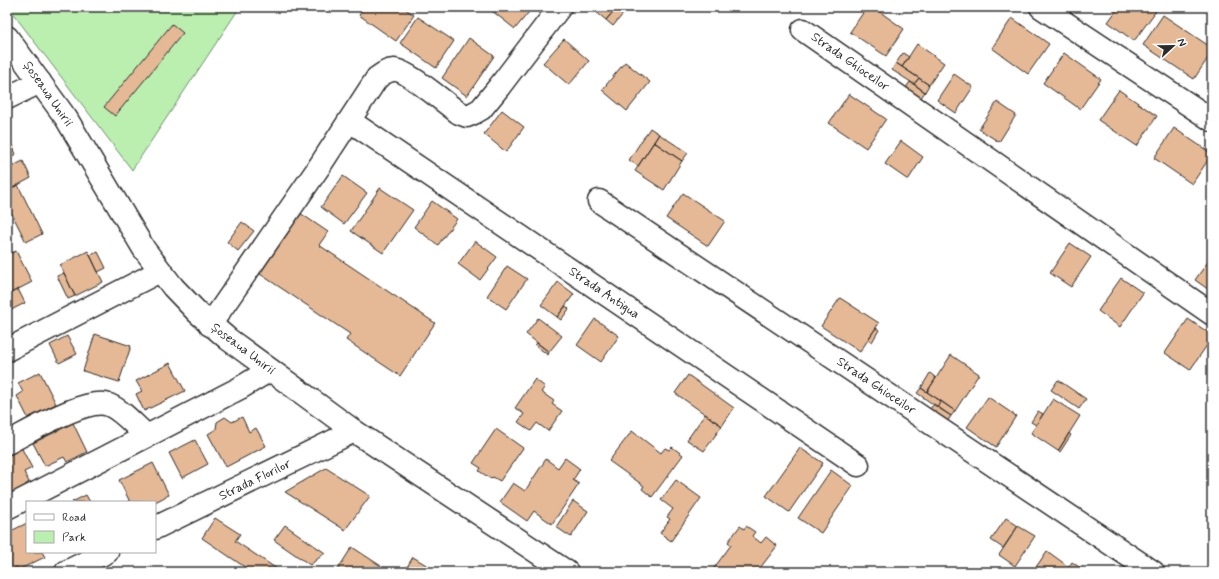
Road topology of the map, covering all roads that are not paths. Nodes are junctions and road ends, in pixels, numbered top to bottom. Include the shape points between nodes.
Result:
1 (560, 7) edge
2 (1041, 7) edge
3 (802, 30) dead end
4 (7, 37) edge
5 (40, 82) junction
6 (7, 98) edge
7 (1212, 120) edge
8 (350, 121) junction
9 (599, 201) dead end
10 (160, 271) junction
11 (1212, 314) edge
12 (210, 325) junction
13 (7, 350) edge
14 (270, 370) junction
15 (354, 431) junction
16 (147, 436) junction
17 (7, 443) edge
18 (858, 465) dead end
19 (7, 508) edge
20 (156, 528) edge
21 (105, 553) edge
22 (66, 572) edge
23 (567, 572) edge
24 (1153, 572) edge

1 - 8 street via 499,87 481,109 474,113 467,116 460,113 406,74 396,70 386,72 377,78
2 - 7 street
3 - 11 street, Strada Ghioceilor
4 - 5 street, Șoseaua Unirii
5 - 6 street
5 - 10 street, Șoseaua Unirii via 66,118 130,227
8 - 12 street
8 - 18 street, Strada Antigua
9 - 24 street, Strada Ghioceilor
10 - 12 street, Șoseaua Unirii
10 - 13 street
12 - 14 street, Șoseaua Unirii
14 - 15 street, Șoseaua Unirii
14 - 16 street
15 - 20 street, Strada Florilor
15 - 23 street, Șoseaua Unirii
16 - 17 street via 116,409 100,403 74,409
16 - 19 street
21 - 22 street

